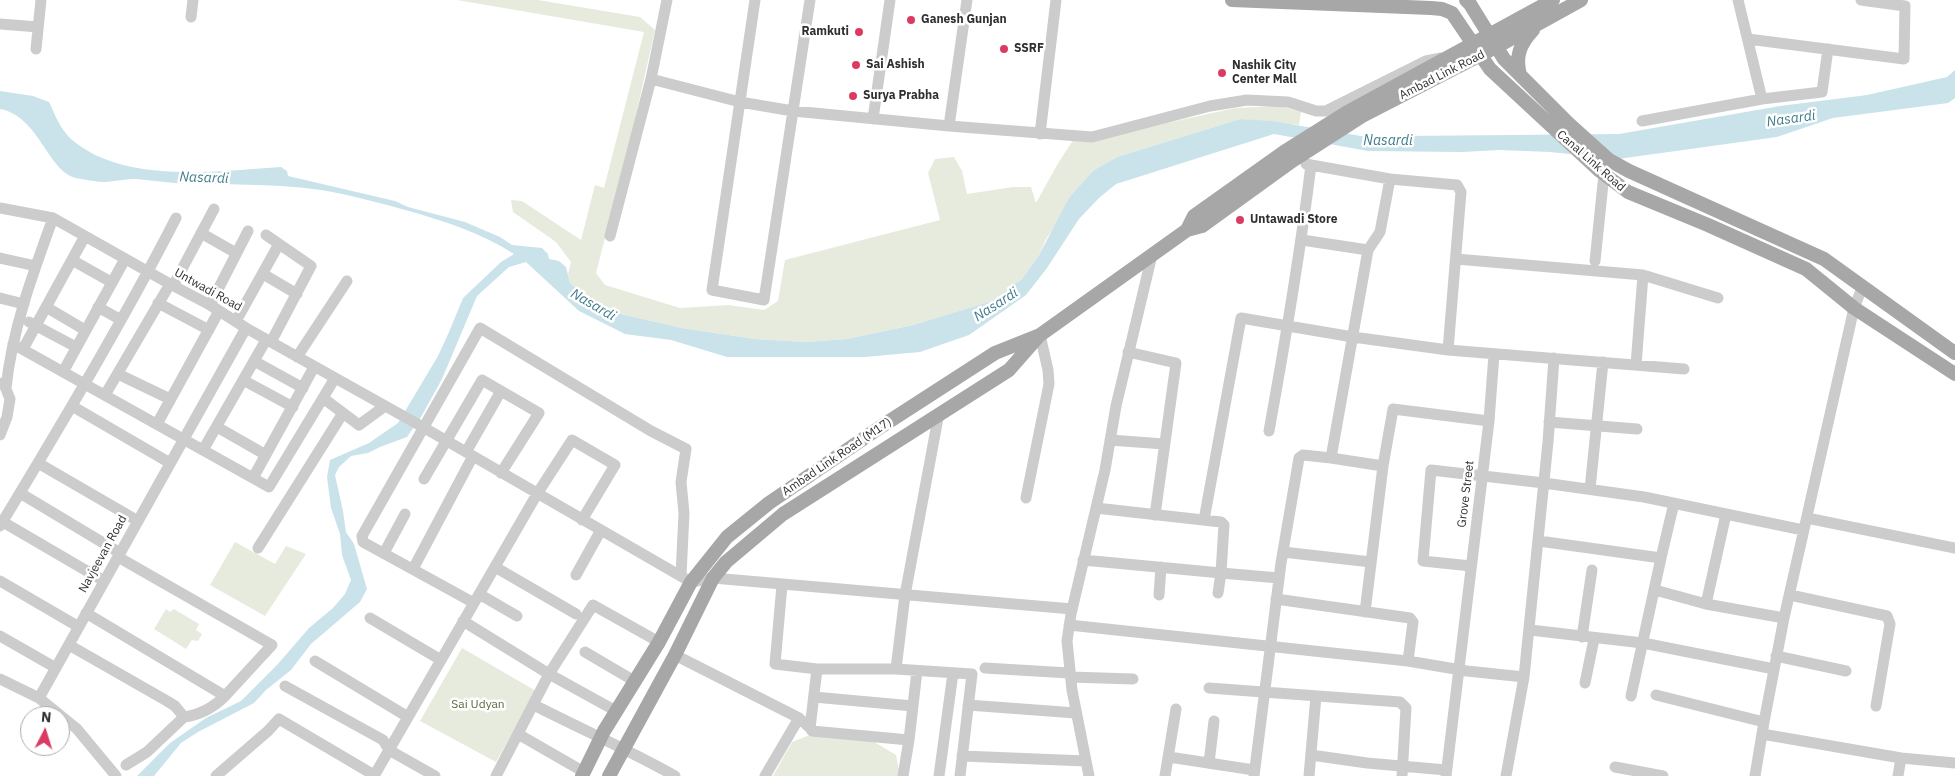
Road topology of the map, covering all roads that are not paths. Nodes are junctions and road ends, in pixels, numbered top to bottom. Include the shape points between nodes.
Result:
1 (41, 0) edge
2 (193, 0) edge
3 (667, 0) edge
4 (755, 0) edge
5 (810, 0) edge
6 (890, 0) edge
7 (967, 0) edge
8 (1056, 0) edge
9 (1232, 0) edge
10 (1466, 0) edge
11 (1553, 0) edge
12 (1581, 0) edge
13 (1738, 0) edge
14 (1862, 0) edge
15 (191, 17) dead end
16 (0, 24) edge
17 (1539, 24) junction
18 (38, 27) junction
19 (1748, 39) junction
20 (1493, 41) junction
21 (36, 49) dead end
22 (1828, 49) junction
23 (1476, 50) junction
24 (1417, 70) junction
25 (1520, 75) junction
26 (651, 78) junction
27 (1762, 99) junction
28 (740, 102) junction
29 (793, 111) junction
30 (872, 119) junction
31 (1642, 121) dead end
32 (950, 126) junction
33 (1040, 134) junction
34 (1293, 155) junction
35 (1311, 165) junction
36 (1604, 174) junction
37 (1390, 179) junction
38 (0, 208) edge
39 (214, 209) dead end
40 (53, 218) junction
41 (176, 218) dead end
42 (248, 231) dead end
43 (201, 234) junction
44 (266, 235) dead end
45 (85, 236) junction
46 (610, 236) dead end
47 (1302, 240) junction
48 (279, 244) junction
49 (1368, 250) junction
50 (236, 254) junction
51 (1152, 255) junction
52 (0, 258) edge
53 (125, 259) junction
54 (1456, 259) junction
55 (72, 260) junction
56 (1595, 261) dead end
57 (36, 266) junction
58 (148, 272) junction
59 (263, 274) junction
60 (1643, 275) junction
61 (347, 281) dead end
62 (112, 282) junction
63 (171, 285) junction
64 (1862, 288) junction
65 (296, 294) junction
66 (0, 298) edge
67 (1718, 298) dead end
68 (158, 303) junction
69 (24, 304) junction
70 (46, 307) junction
71 (98, 307) junction
72 (215, 308) junction
73 (1854, 308) junction
74 (20, 319) junction
75 (121, 320) junction
76 (236, 321) junction
77 (36, 326) junction
78 (1288, 326) junction
79 (246, 328) junction
80 (86, 330) junction
81 (209, 330) junction
82 (1040, 335) junction
83 (1353, 337) junction
84 (269, 341) junction
85 (18, 346) junction
86 (76, 347) junction
87 (1448, 350) junction
88 (1128, 352) junction
89 (1955, 353) edge
90 (1494, 354) junction
91 (297, 357) junction
92 (1554, 358) junction
93 (254, 361) junction
94 (1603, 362) junction
95 (1636, 365) junction
96 (314, 367) junction
97 (1684, 368) dead end
98 (63, 372) junction
99 (118, 374) junction
100 (1955, 374) edge
101 (335, 378) junction
102 (243, 380) junction
103 (85, 384) junction
104 (3, 386) edge
105 (303, 388) junction
106 (500, 391) junction
107 (105, 395) junction
108 (323, 398) junction
109 (170, 399) junction
110 (72, 406) junction
111 (385, 406) junction
112 (293, 407) junction
113 (939, 413) junction
114 (343, 414) junction
115 (1488, 421) junction
116 (1549, 422) junction
117 (156, 424) junction
118 (1596, 426) junction
119 (216, 427) junction
120 (422, 427) junction
121 (1637, 430) dead end
122 (1269, 431) dead end
123 (0, 435) edge
124 (184, 439) junction
125 (1110, 440) junction
126 (446, 441) junction
127 (1164, 444) junction
128 (203, 450) junction
129 (469, 454) junction
130 (266, 455) junction
131 (1331, 458) junction
132 (38, 463) junction
133 (170, 463) junction
134 (1383, 466) junction
135 (501, 473) junction
136 (1482, 476) junction
137 (253, 478) junction
138 (424, 479) dead end
139 (1544, 483) junction
140 (1590, 489) junction
141 (20, 493) junction
142 (537, 494) junction
143 (1026, 498) dead end
144 (1674, 503) junction
145 (1096, 508) junction
146 (405, 514) dead end
147 (1726, 514) junction
148 (1155, 515) junction
149 (1807, 518) junction
150 (582, 520) junction
151 (1204, 520) junction
152 (138, 521) junction
153 (1, 524) edge
154 (601, 530) junction
155 (1803, 530) junction
156 (1539, 541) junction
157 (258, 548) dead end
158 (1955, 548) edge
159 (1283, 552) junction
160 (384, 553) junction
161 (119, 555) junction
162 (1662, 558) junction
163 (1084, 560) junction
164 (1371, 562) junction
165 (1471, 566) junction
166 (495, 567) junction
167 (1162, 567) junction
168 (413, 569) junction
169 (1592, 570) dead end
170 (1221, 573) junction
171 (576, 575) dead end
172 (713, 578) junction
173 (1279, 578) junction
174 (686, 579) junction
175 (0, 581) edge
176 (104, 581) junction
177 (782, 585) junction
178 (1655, 590) junction
179 (1218, 593) dead end
180 (905, 595) junction
181 (1159, 595) dead end
182 (1790, 595) junction
183 (477, 598) junction
184 (1276, 599) junction
185 (1706, 604) junction
186 (1072, 609) junction
187 (1365, 612) junction
188 (86, 613) junction
189 (576, 614) dead end
190 (517, 616) dead end
191 (370, 618) dead end
192 (1784, 618) junction
193 (463, 621) junction
194 (1069, 625) junction
195 (79, 627) junction
196 (1530, 630) junction
197 (0, 636) edge
198 (1582, 637) junction
199 (1594, 639) junction
200 (659, 642) junction
201 (1643, 643) junction
202 (69, 645) junction
203 (1270, 646) junction
204 (585, 652) dead end
205 (675, 655) junction
206 (1776, 656) junction
207 (441, 660) junction
208 (315, 661) dead end
209 (1408, 661) junction
210 (56, 668) junction
211 (985, 668) dead end
212 (817, 669) junction
213 (896, 669) junction
214 (1458, 669) junction
215 (1774, 669) junction
216 (917, 671) junction
217 (1846, 671) dead end
218 (953, 673) junction
219 (549, 674) junction
220 (1070, 675) junction
221 (1524, 678) junction
222 (0, 679) edge
223 (1133, 679) dead end
224 (636, 682) junction
225 (1586, 682) dead end
226 (285, 686) dead end
227 (1209, 688) dead end
228 (1265, 691) junction
229 (1656, 695) dead end
230 (225, 696) junction
231 (1316, 696) junction
232 (1631, 696) dead end
233 (814, 697) junction
234 (39, 698) junction
235 (968, 705) junction
236 (534, 706) junction
237 (913, 706) junction
238 (1876, 706) dead end
239 (1176, 709) dead end
240 (616, 711) junction
241 (1076, 713) junction
242 (184, 717) junction
243 (408, 717) junction
244 (799, 718) junction
245 (1214, 721) dead end
246 (1764, 722) junction
247 (810, 728) junction
248 (518, 734) junction
249 (1762, 734) junction
250 (601, 739) junction
251 (909, 740) junction
252 (625, 748) junction
253 (389, 750) junction
254 (1311, 755) junction
255 (962, 756) junction
256 (1169, 757) junction
257 (1901, 758) junction
258 (1086, 761) junction
259 (1208, 763) junction
260 (1955, 763) edge
261 (126, 765) dead end
262 (1614, 767) dead end
263 (1402, 771) edge
264 (1254, 773) edge
265 (1446, 773) edge
266 (583, 774) edge
267 (116, 776) edge
268 (216, 776) edge
269 (374, 776) edge
270 (436, 776) edge
271 (496, 776) edge
272 (609, 776) edge
273 (675, 776) edge
274 (765, 776) edge
275 (903, 776) edge
276 (939, 776) edge
277 (960, 776) edge
278 (1089, 776) edge
279 (1165, 776) edge
280 (1309, 776) edge
281 (1506, 776) edge
282 (1662, 776) edge
283 (1755, 776) edge
284 (1898, 776) edge

1 - 18 street
2 - 15 street
3 - 26 street
4 - 28 street
5 - 29 street
6 - 30 street
7 - 32 street
8 - 33 street
9 - 23 main road, Canal Link Road via 1436,8 1456,17
10 - 20 main road, Canal Link Road
11 - 20 main road, Ambad Link Road
12 - 17 main road, Ambad Link Road
13 - 19 street
14 - 22 street via 1905,6 1904,59
16 - 18 street
17 - 20 main road, Ambad Link Road
17 - 25 main road via 1521,47 1517,58
18 - 21 street
19 - 22 street
19 - 27 street
20 - 23 main road, Ambad Link Road
20 - 25 main road, Canal Link Road via 1504,59
22 - 27 street via 1822,92
23 - 24 main road, Ambad Link Road
23 - 34 main road, Ambad Link Road
23 - 36 main road, Canal Link Road via 1498,77
24 - 33 street via 1323,111 1288,102 1247,100 1210,106 1092,137
24 - 34 main road, Ambad Link Road via 1346,113
25 - 64 main road, Canal Link Road via 1609,160 1824,259
26 - 28 street
26 - 46 street
27 - 31 street
28 - 29 street
28 - 29 street via 712,290 764,300
29 - 30 street
30 - 32 street
32 - 33 street
34 - 35 street
34 - 51 main road, Ambad Link Road (M17) via 1194,216 1187,230
35 - 37 street
35 - 47 street
36 - 56 street
36 - 73 main road, Canal Link Road via 1628,192 1806,269
37 - 49 street via 1380,232
37 - 54 street via 1460,187
38 - 40 street, Untwadi Road
39 - 43 street
40 - 45 street, Untwadi Road
40 - 57 street
41 - 58 street
42 - 50 street
43 - 50 street
43 - 63 street
44 - 48 street
45 - 53 street, Untwadi Road
45 - 55 street
47 - 49 street
47 - 78 street
48 - 59 street
48 - 65 street via 312,266
49 - 83 street
50 - 72 street
51 - 82 main road, Ambad Link Road (M17)
51 - 88 street
52 - 57 street
53 - 58 street, Untwadi Road
53 - 62 street
54 - 60 street
54 - 87 street
55 - 62 street
55 - 70 street
57 - 69 street
58 - 63 street, Untwadi Road
58 - 75 street
59 - 65 street
59 - 76 street
60 - 67 street
60 - 95 street
61 - 91 street
62 - 71 street
63 - 68 street
63 - 72 street, Untwadi Road
64 - 73 street
64 - 89 main road, Canal Link Road
65 - 84 street
66 - 69 street
68 - 81 street
68 - 99 street
69 - 74 street
70 - 77 street
70 - 80 street
71 - 75 street
71 - 80 street
72 - 76 street, Untwadi Road
72 - 81 street
73 - 100 main road, Canal Link Road
73 - 149 street
74 - 77 street
74 - 85 street
75 - 103 street
76 - 79 street, Untwadi Road
77 - 85 street
77 - 86 street
78 - 83 street
78 - 122 street
78 - 151 street via 1240,319
79 - 84 street, Untwadi Road
79 - 124 street, Navjeevan Road
80 - 86 street
81 - 109 street
82 - 113 main road via 1009,370
82 - 143 street via 1049,384
82 - 174 main road, Ambad Link Road (M17) via 995,353 769,503 727,537
83 - 87 street
83 - 131 street
84 - 91 street, Untwadi Road
84 - 93 street
85 - 98 street
85 - 104 street via 8,364
86 - 98 street
87 - 90 street
88 - 125 street
88 - 127 street via 1176,363
90 - 92 street
90 - 115 street, Grove Street
91 - 96 street, Untwadi Road
92 - 94 street
92 - 116 street
93 - 102 street
93 - 105 street
94 - 95 street
94 - 118 street
95 - 97 street
96 - 101 street, Untwadi Road
96 - 105 street
98 - 103 street
99 - 107 street
99 - 109 street
101 - 108 street
101 - 111 street, Untwadi Road
102 - 112 street
102 - 119 street
103 - 107 street
103 - 110 street
104 - 123 street via 10,399
105 - 112 street
106 - 126 street via 482,380
106 - 129 street
106 - 135 street via 539,413
107 - 117 street
108 - 114 street
108 - 137 street via 269,487
109 - 117 street
110 - 132 street
110 - 133 street
111 - 114 street via 359,425
111 - 120 street, Untwadi Road
112 - 130 street
113 - 172 main road via 783,514 726,562
113 - 180 street
114 - 157 street
115 - 134 street via 1392,409
115 - 136 street, Grove Street
116 - 118 street
116 - 139 street
117 - 124 street
118 - 121 street
118 - 140 street
119 - 128 street
119 - 130 street
120 - 126 street, Untwadi Road
120 - 160 street via 362,536 363,542
120 - 174 street via 480,328 686,449 680,482
124 - 128 street
124 - 133 street, Navjeevan Road
125 - 127 street
125 - 145 street
126 - 129 street, Untwadi Road
126 - 138 street
127 - 148 street
128 - 137 street
129 - 135 street, Untwadi Road
129 - 168 street
130 - 137 street
131 - 134 street
131 - 159 street via 1300,455
132 - 141 street
132 - 152 street
133 - 152 street, Navjeevan Road
134 - 164 street
135 - 142 street, Untwadi Road
136 - 139 street
136 - 165 street, Grove Street
136 - 165 street via 1431,470 1423,561
139 - 140 street
139 - 156 street
140 - 144 street
141 - 153 street
141 - 161 street
142 - 150 street, Untwadi Road
142 - 150 street via 572,440 615,465
142 - 166 street
144 - 147 street
144 - 162 street
145 - 148 street
145 - 163 street
146 - 160 street
147 - 155 street
147 - 185 street
148 - 151 street
149 - 155 street
149 - 158 street
150 - 154 street, Untwadi Road
151 - 170 street via 1224,525
152 - 161 street, Navjeevan Road
153 - 176 street
154 - 171 street
154 - 174 street, Untwadi Road
155 - 182 street
156 - 162 street
156 - 196 street
159 - 164 street
159 - 173 street
160 - 168 street
161 - 176 street, Navjeevan Road
161 - 230 street via 272,645
162 - 178 street
163 - 167 street
163 - 186 street
164 - 187 street
165 - 214 street, Grove Street
166 - 183 street
166 - 189 street
167 - 170 street
167 - 181 street
168 - 183 street
169 - 198 street
170 - 173 street
170 - 179 street
172 - 174 street
172 - 177 street
172 - 205 main road
173 - 184 street
174 - 200 main road, Ambad Link Road (M17)
175 - 195 street
176 - 188 street, Navjeevan Road
177 - 180 street
177 - 212 street via 775,664
178 - 185 street
178 - 201 street
180 - 186 street
180 - 213 street
182 - 192 street
182 - 238 street via 1887,616 1890,624
183 - 190 street
183 - 193 street
184 - 187 street
184 - 203 street
185 - 192 street
186 - 194 street
187 - 209 street via 1412,619
188 - 195 street, Navjeevan Road
188 - 230 street
191 - 207 street
192 - 206 street
193 - 207 street
193 - 219 street
194 - 203 street
194 - 220 street
195 - 202 street, Navjeevan Road
196 - 198 street
196 - 221 street
197 - 210 street
198 - 199 street
199 - 201 street
199 - 225 street
200 - 219 street via 593,605
200 - 224 main road, Ambad Link Road (M17)
201 - 215 street
201 - 232 street
202 - 210 street, Navjeevan Road
202 - 242 street via 175,706
203 - 209 street
203 - 228 street
204 - 224 street
205 - 244 street
205 - 252 main road
206 - 215 street
206 - 217 street
207 - 243 street
208 - 243 street
209 - 214 street
210 - 234 street, Navjeevan Road
211 - 220 street
212 - 213 street
212 - 233 street
213 - 216 street
214 - 221 street
214 - 265 street, Grove Street
215 - 246 street
216 - 218 street
216 - 237 street
218 - 235 street via 972,674
218 - 276 street
219 - 236 street
219 - 240 street
220 - 223 street
220 - 241 street
221 - 281 street
222 - 234 street
224 - 240 main road, Ambad Link Road (M17)
226 - 253 street via 383,740
227 - 228 street
228 - 231 street
228 - 264 street
229 - 246 street
230 - 242 street via 206,710
231 - 254 street
231 - 263 street via 1404,704
233 - 237 street
233 - 247 street
234 - 267 street via 77,729
235 - 241 street
235 - 255 street
236 - 248 street
236 - 250 street
237 - 251 street
239 - 256 street
240 - 250 main road, Ambad Link Road (M17)
241 - 258 street
242 - 261 street via 147,752
243 - 253 street
244 - 247 street
244 - 274 street
245 - 259 street
246 - 249 street
247 - 251 street via 812,731
248 - 266 street
248 - 271 street
249 - 257 street
249 - 283 street
250 - 252 street
250 - 266 main road, Ambad Link Road (M17)
251 - 275 street
252 - 272 main road
252 - 273 street
253 - 269 street
253 - 270 street
254 - 263 street
254 - 280 street
255 - 258 street
255 - 277 street
256 - 259 street
256 - 279 street
257 - 260 street
257 - 284 street
258 - 278 street
259 - 264 street
262 - 282 street
263 - 265 street
268 - 269 street via 279,719

